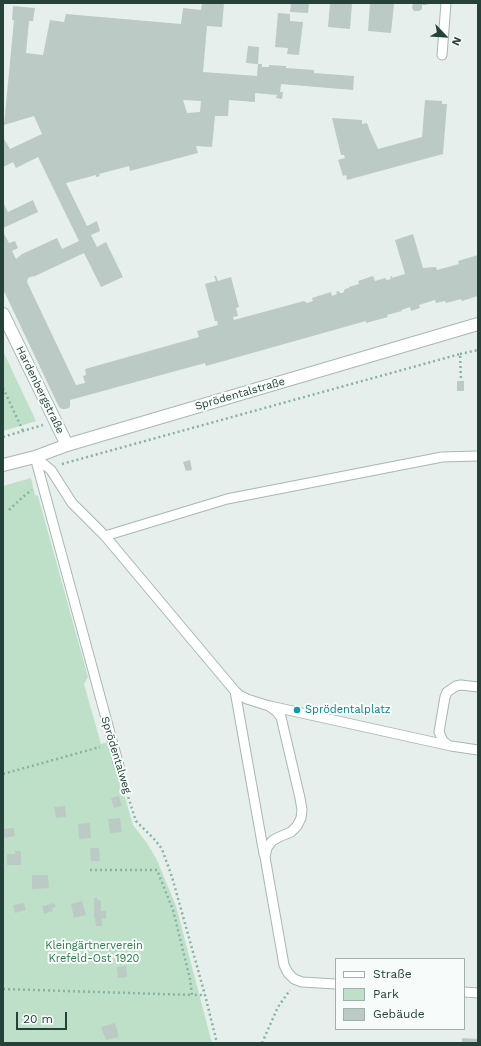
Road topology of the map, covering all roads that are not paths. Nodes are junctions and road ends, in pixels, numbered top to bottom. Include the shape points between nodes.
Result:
1 (446, 3) edge
2 (442, 55) dead end
3 (3, 314) edge
4 (478, 324) edge
5 (67, 445) junction
6 (35, 456) junction
7 (478, 456) edge
8 (3, 465) edge
9 (105, 536) junction
10 (478, 686) edge
11 (235, 690) junction
12 (269, 706) junction
13 (451, 746) junction
14 (478, 750) edge
15 (118, 766) road end
16 (265, 857) junction
17 (335, 984) edge
18 (465, 992) edge
19 (478, 993) edge

1 - 2 lane
3 - 5 street, Hardenbergstraße
4 - 5 street, Sprödentalstraße
5 - 6 street, Sprödentalstraße
6 - 8 street, Sprödentalstraße
6 - 9 lane via 52,470 72,502
6 - 15 lane, Sprödentalweg
7 - 9 lane via 442,457 227,499
9 - 11 lane
10 - 13 lane via 461,685 447,692 439,732 443,741
11 - 12 lane via 247,699
11 - 16 lane
12 - 13 lane
12 - 16 lane via 281,717 302,810 297,826 291,832 272,841
13 - 14 lane
16 - 17 lane via 284,965 288,973 302,982
18 - 19 lane

